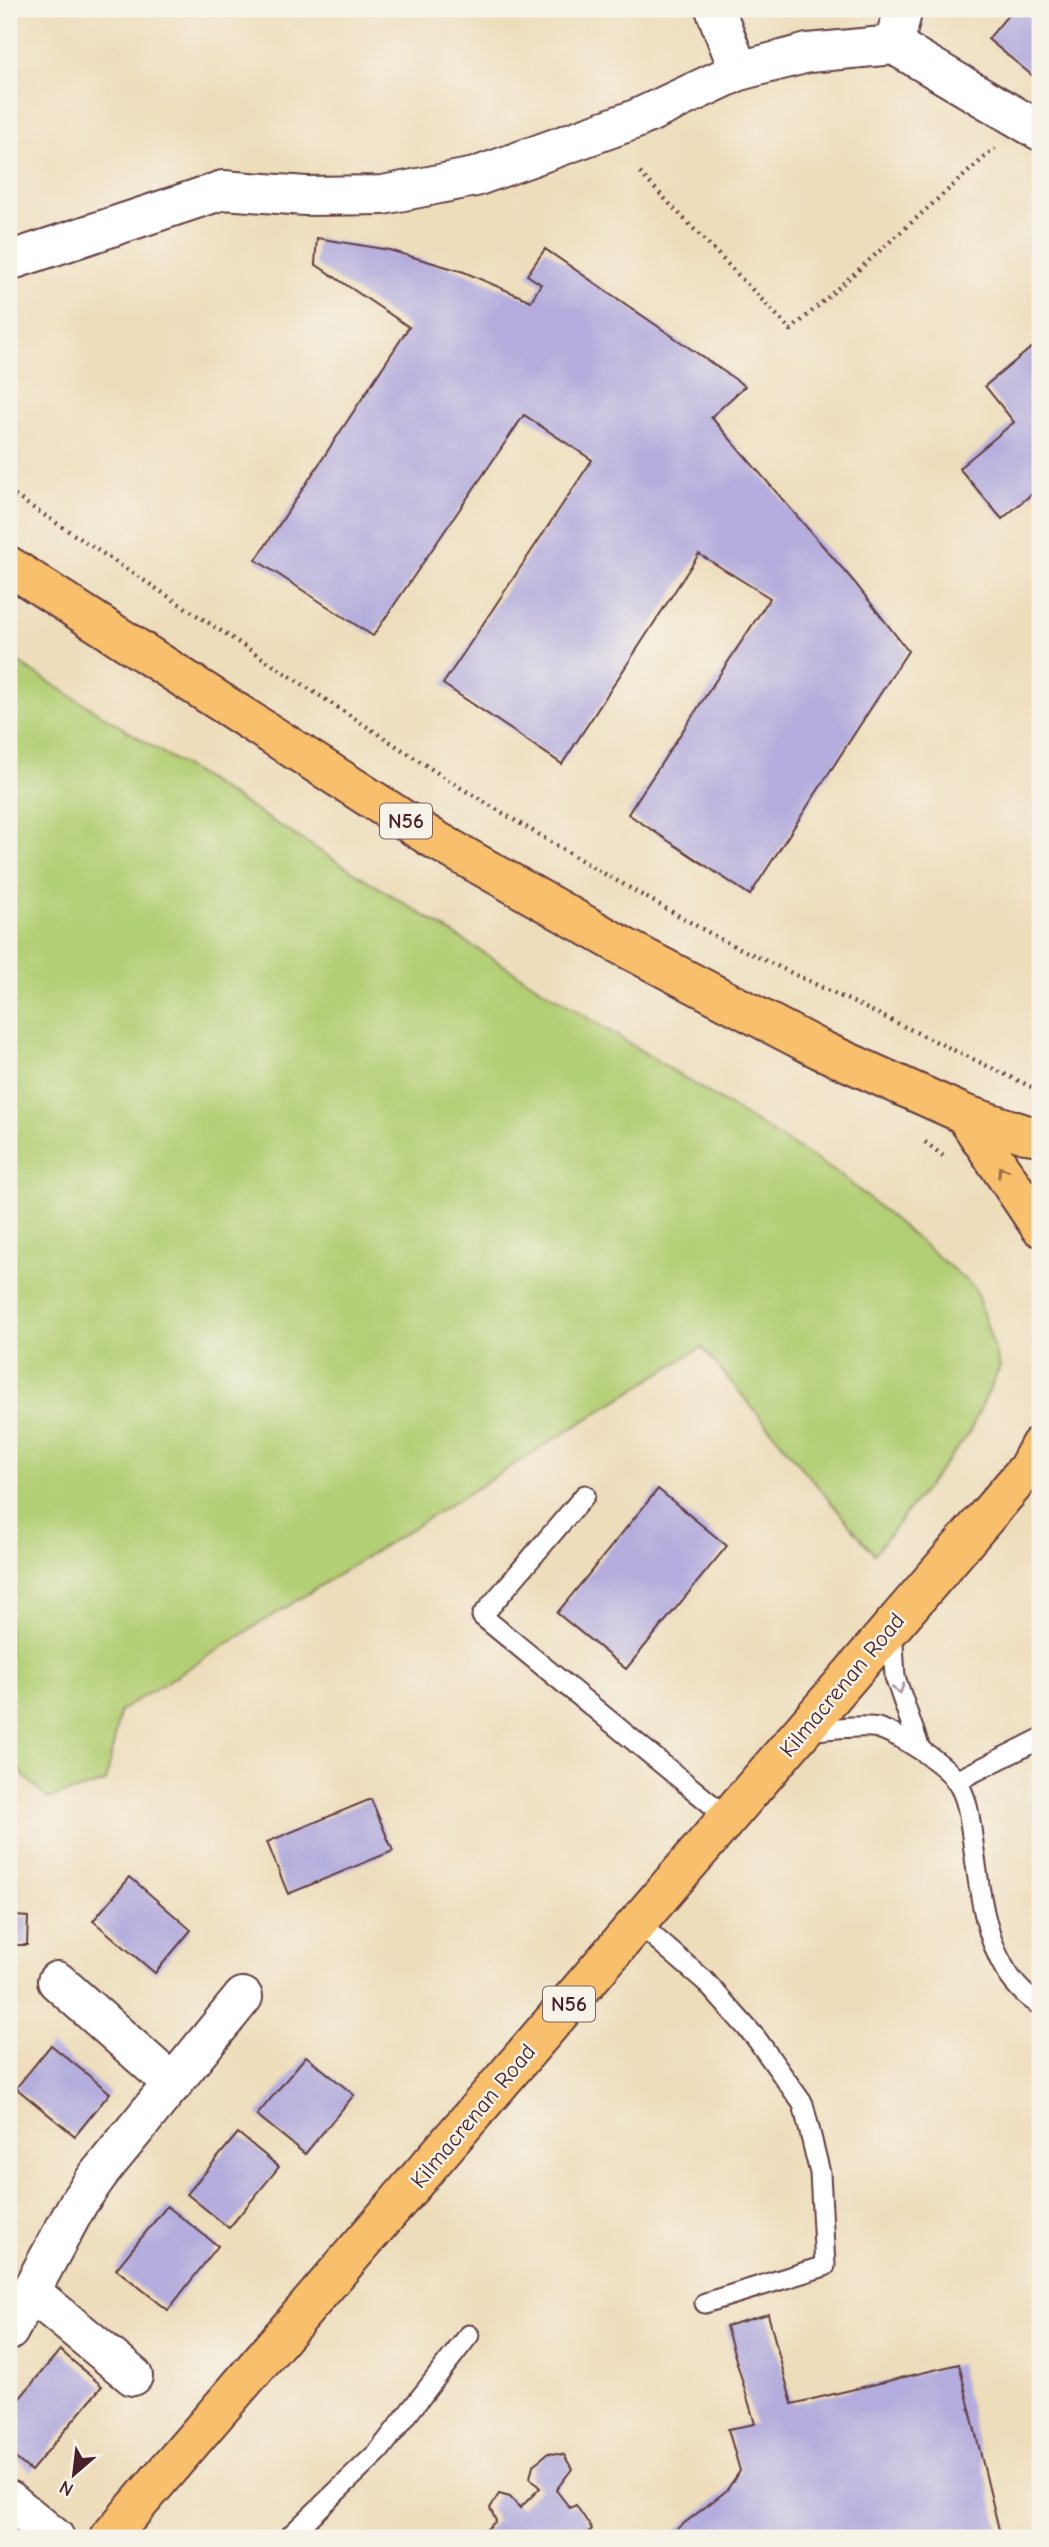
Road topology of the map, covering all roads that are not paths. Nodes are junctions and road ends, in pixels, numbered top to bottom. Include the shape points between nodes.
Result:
1 (715, 9) edge
2 (903, 9) edge
3 (894, 45) junction
4 (739, 71) junction
5 (1032, 126) edge
6 (9, 261) edge
7 (9, 566) edge
8 (964, 1114) junction
9 (1040, 1136) edge
10 (1040, 1227) edge
11 (1036, 1459) edge
12 (584, 1494) dead end
13 (892, 1627) junction
14 (804, 1731) junction
15 (1040, 1739) edge
16 (920, 1749) junction
17 (956, 1781) junction
18 (728, 1818) junction
19 (638, 1923) junction
20 (57, 1981) dead end
21 (243, 1997) dead end
22 (1040, 2005) edge
23 (173, 2084) junction
24 (31, 2292) junction
25 (705, 2303) dead end
26 (9, 2331) edge
27 (469, 2335) dead end
28 (133, 2376) dead end
29 (9, 2500) edge
30 (122, 2533) edge
31 (55, 2538) edge
32 (288, 2538) edge

1 - 4 street
2 - 3 street
3 - 4 street via 808,52
3 - 5 street
4 - 6 street via 636,119 475,177 383,195 223,190
7 - 8 main road, N56 via 432,838 624,947 807,1043
8 - 9 main road, N56
10 -> 8 main road
11 - 13 main road, Kilmacrenan Road / N56
12 - 18 lane via 482,1616
13 - 14 main road, Kilmacrenan Road / N56
13 -> 16 lane via 895,1677
14 - 16 lane via 877,1727
14 - 18 main road, Kilmacrenan Road / N56
15 - 17 lane
16 - 17 lane
17 - 22 lane via 967,1803 984,1920 1002,1966
18 - 19 main road, Kilmacrenan Road / N56
19 - 25 lane via 705,1981 756,2038 803,2104 820,2173 825,2266
19 - 30 main road, Kilmacrenan Road / N56
20 - 23 street
21 - 23 street
23 - 24 street via 79,2202
24 - 26 street
24 - 28 street
27 - 32 lane via 379,2451
29 - 31 street

